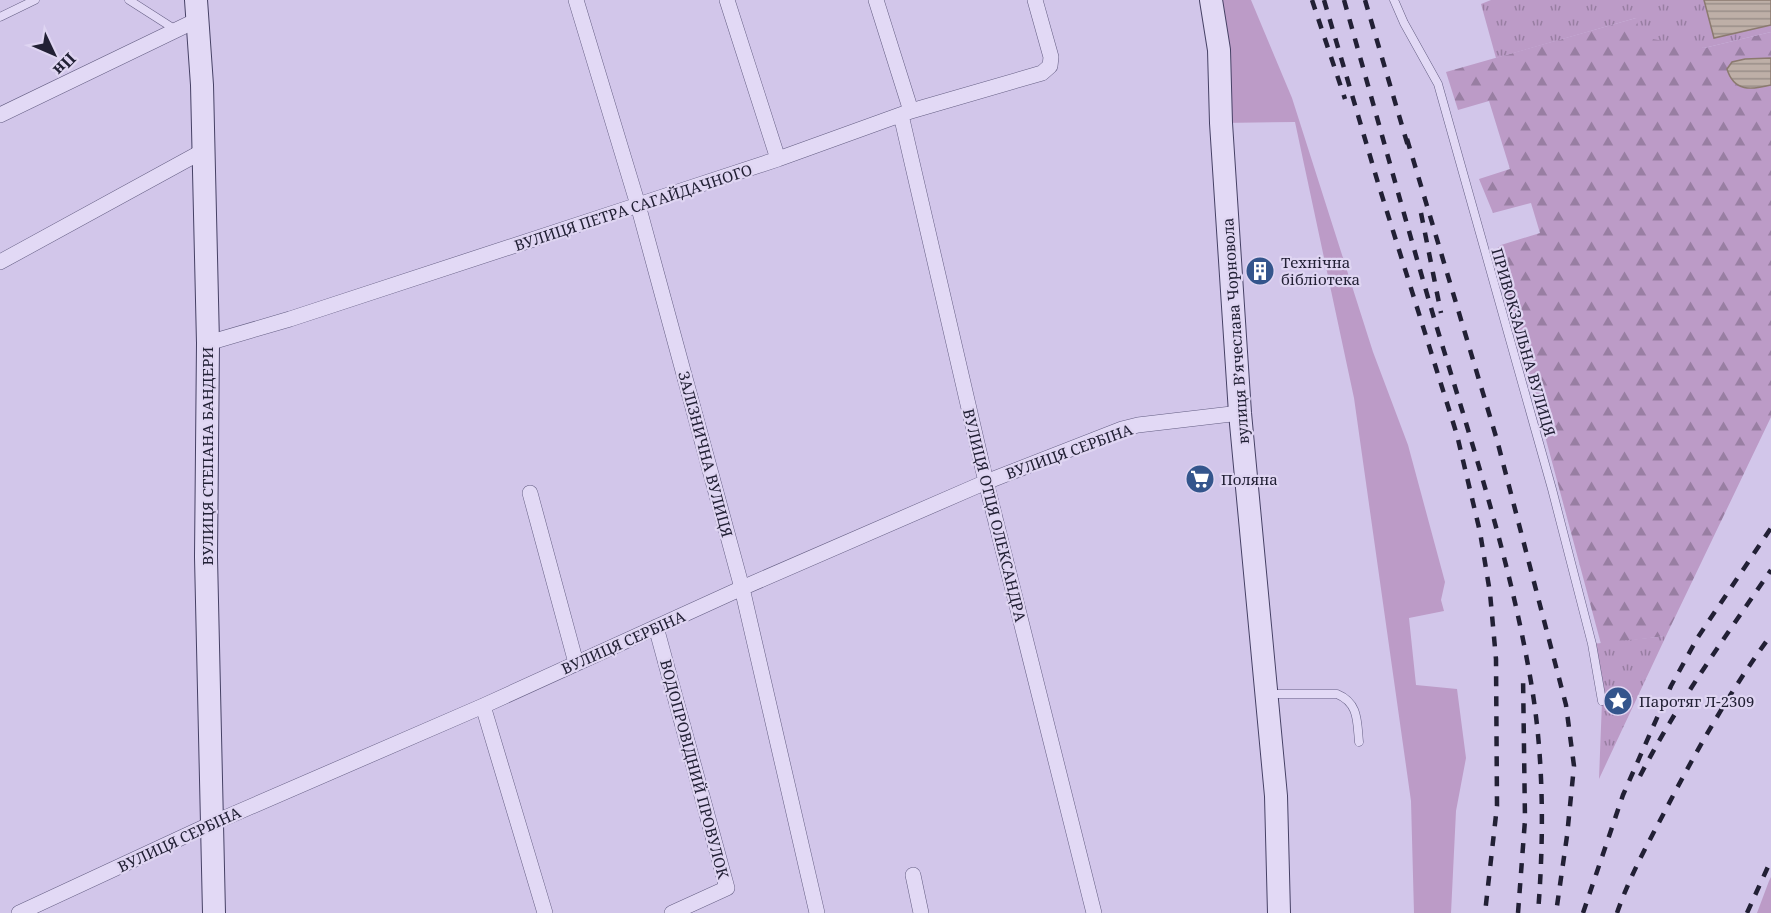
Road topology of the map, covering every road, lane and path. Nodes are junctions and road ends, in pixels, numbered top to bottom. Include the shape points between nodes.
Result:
1 (35, 0) edge
2 (129, 0) edge
3 (576, 0) edge
4 (727, 0) edge
5 (876, 0) edge
6 (1035, 0) edge
7 (1211, 0) edge
8 (1394, 0) edge
9 (196, 10) edge
10 (0, 17) edge
11 (176, 30) junction
12 (906, 113) junction
13 (0, 115) edge
14 (203, 151) junction
15 (778, 159) junction
16 (638, 206) junction
17 (0, 262) edge
18 (208, 343) junction
19 (1240, 413) junction
20 (986, 482) junction
21 (530, 493) dead end
22 (742, 588) junction
23 (656, 627) junction
24 (576, 663) junction
25 (1265, 694) junction
26 (1602, 701) dead end
27 (483, 706) junction
28 (1359, 742) dead end
29 (213, 823) junction
30 (913, 875) dead end
31 (19, 913) edge
32 (214, 913) edge
33 (544, 913) edge
34 (672, 913) edge
35 (817, 913) edge
36 (921, 913) edge
37 (1094, 913) edge
38 (1279, 913) edge

1 - 10 lane
2 - 11 lane
3 - 16 street, ЗАЛІЗНИЧНА ВУЛИЦЯ
4 - 15 street
5 - 12 street, ВУЛИЦЯ ОТЦЯ ОЛЕКСАНДРА
6 - 12 street, ВУЛИЦЯ ПЕТРА САГАЙДАЧНОГО via 1051,53 1051,62 1042,73
7 - 19 street, вулиця Вʼячеслава Чорновола via 1219,50
8 - 26 lane, ПРИВОКЗАЛЬНА ВУЛИЦЯ via 1438,84 1555,500 1592,644
9 - 11 street
9 - 14 street, ВУЛИЦЯ СТЕПАНА БАНДЕРИ
11 - 13 street
12 - 15 street, ВУЛИЦЯ ПЕТРА САГАЙДАЧНОГО
12 - 20 street, ВУЛИЦЯ ОТЦЯ ОЛЕКСАНДРА
14 - 17 street
14 - 18 street, ВУЛИЦЯ СТЕПАНА БАНДЕРИ
15 - 16 street, ВУЛИЦЯ ПЕТРА САГАЙДАЧНОГО
16 - 18 street, ВУЛИЦЯ ПЕТРА САГАЙДАЧНОГО
16 - 22 street, ЗАЛІЗНИЧНА ВУЛИЦЯ
18 - 29 street, ВУЛИЦЯ СТЕПАНА БАНДЕРИ via 206,557
19 - 20 street, ВУЛИЦЯ СЕРБІНА via 1122,429
19 - 25 street, вулиця Вʼячеслава Чорновола
20 - 22 street, ВУЛИЦЯ СЕРБІНА
20 - 37 street, ВУЛИЦЯ ОТЦЯ ОЛЕКСАНДРА
21 - 24 street
22 - 23 street, ВУЛИЦЯ СЕРБІНА
22 - 35 street, ЗАЛІЗНИЧНА ВУЛИЦЯ
23 - 24 street, ВУЛИЦЯ СЕРБІНА
23 - 34 street, ВОДОПРОВІДНИЙ ПРОВУЛОК via 727,888
24 - 27 street, ВУЛИЦЯ СЕРБІНА
25 - 28 lane via 1344,697 1355,710
25 - 38 street, вулиця Вʼячеслава Чорновола via 1276,796
27 - 29 street, ВУЛИЦЯ СЕРБІНА
27 - 33 street
29 - 31 street, ВУЛИЦЯ СЕРБІНА
29 - 32 street, ВУЛИЦЯ СТЕПАНА БАНДЕРИ
30 - 36 street

